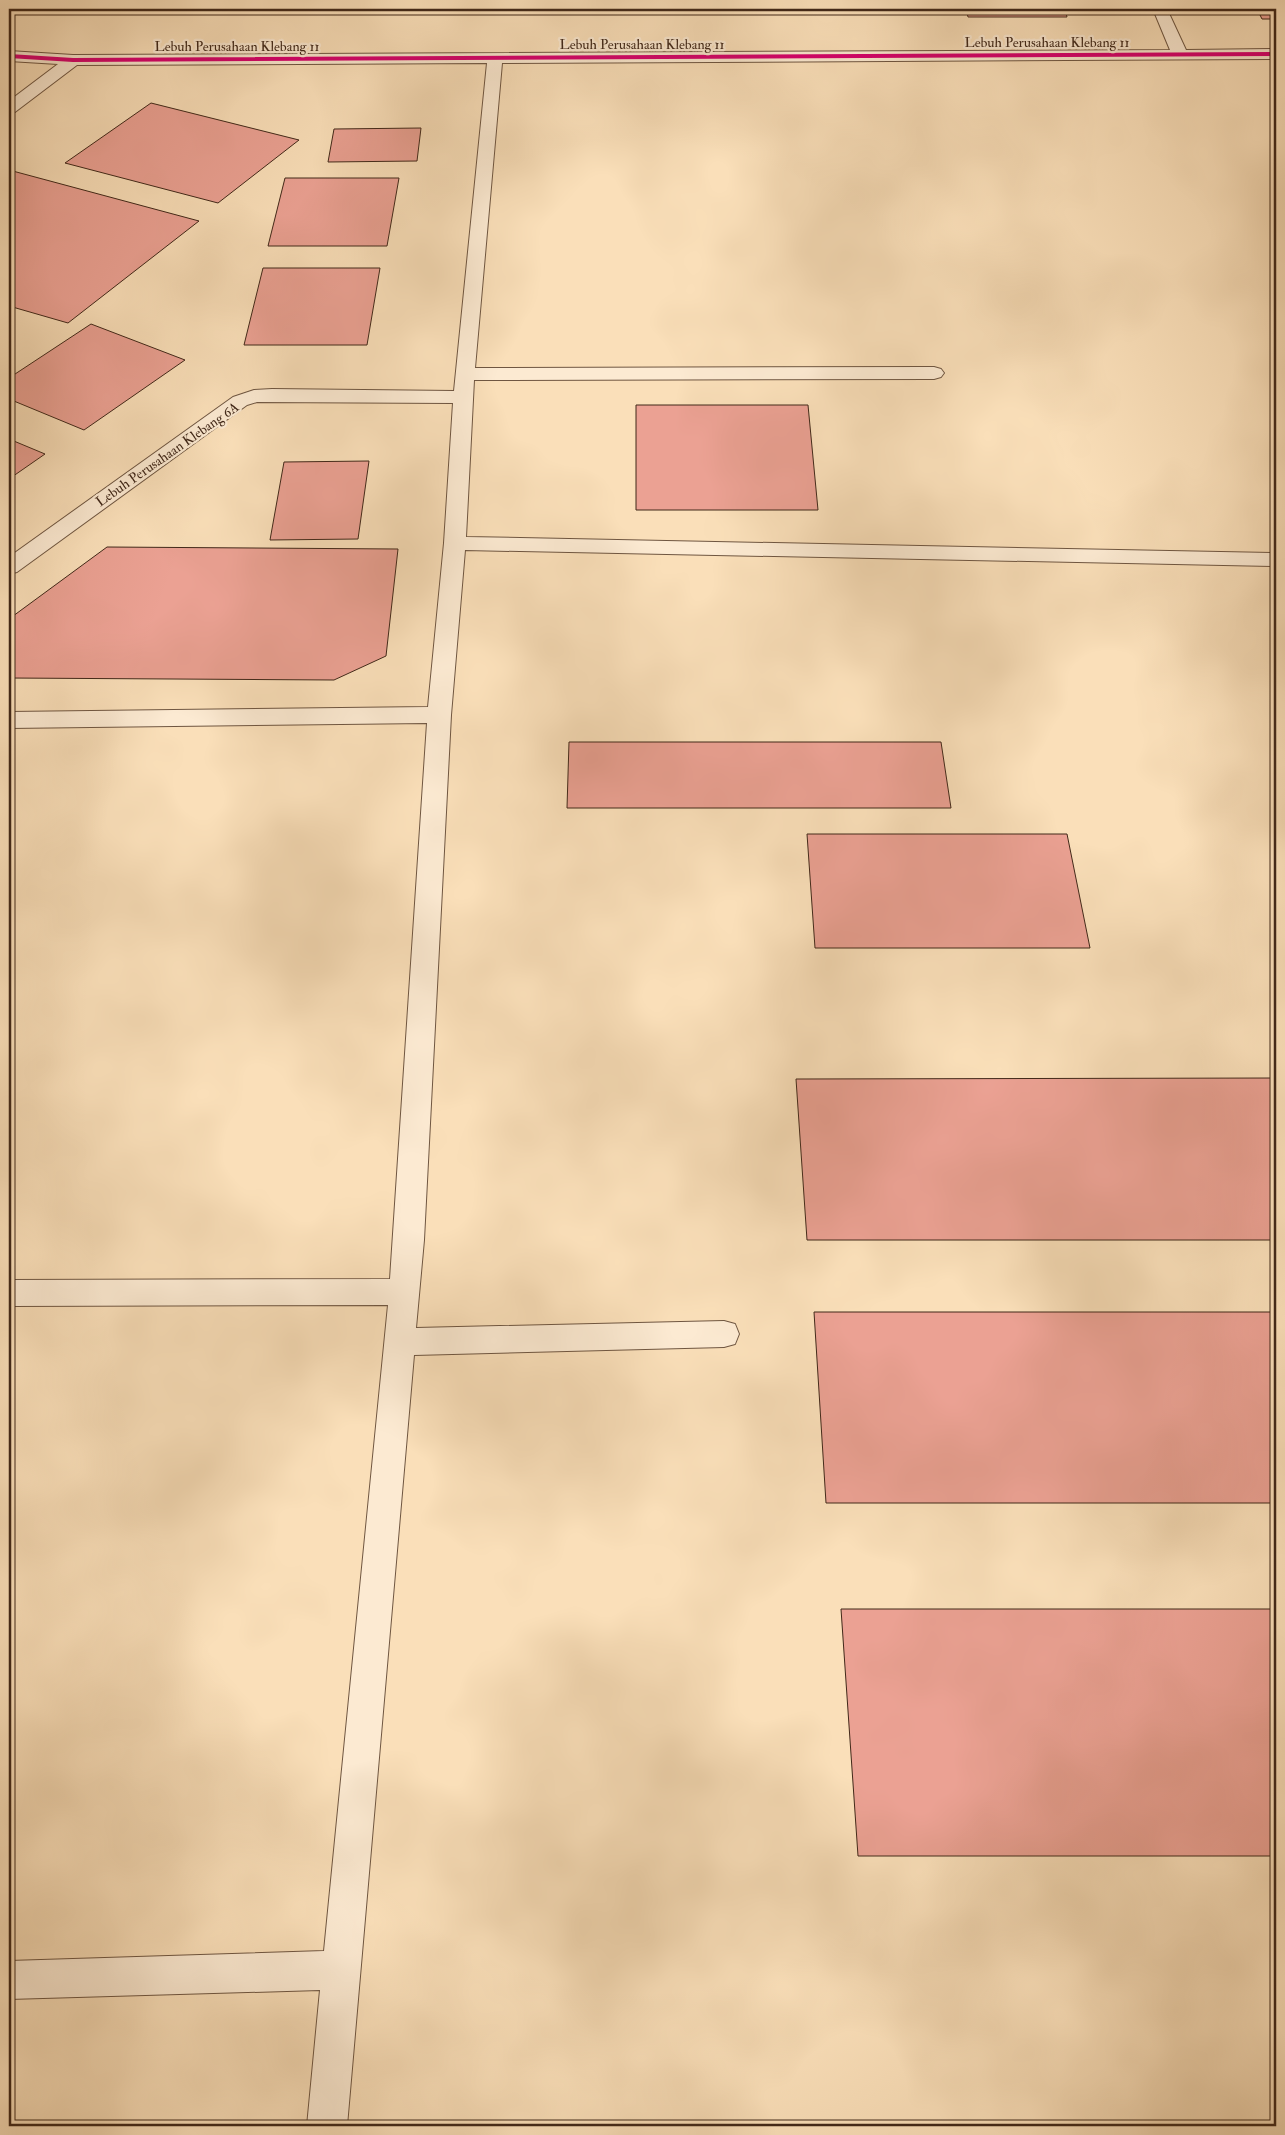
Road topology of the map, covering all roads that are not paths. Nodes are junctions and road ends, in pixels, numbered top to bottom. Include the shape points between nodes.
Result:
1 (1160, 9) edge
2 (1180, 54) junction
3 (1276, 54) edge
4 (9, 56) edge
5 (495, 57) junction
6 (73, 60) junction
7 (9, 109) edge
8 (934, 373) dead end
9 (464, 386) junction
10 (455, 543) junction
11 (1273, 560) dead end
12 (9, 567) edge
13 (439, 715) junction
14 (9, 720) edge
15 (405, 1292) junction
16 (9, 1293) edge
17 (724, 1334) dead end
18 (400, 1342) junction
19 (342, 1970) junction
20 (9, 1980) edge
21 (327, 2126) edge

1 - 2 street
2 - 3 street, Lebuh Perusahaan Klebang 11
2 - 5 street, Lebuh Perusahaan Klebang 11
4 - 6 street, Lebuh Perusahaan Klebang 11
5 - 6 street, Lebuh Perusahaan Klebang 11
5 - 9 street
6 - 7 street
8 - 9 street, Lebuh Perusahaan Klebang 6A
9 - 10 street
9 - 12 street, Lebuh Perusahaan Klebang 6A via 254,396 240,401
10 - 11 street
10 - 13 street
13 - 14 street
13 - 15 street
15 - 16 street
15 - 18 street
17 - 18 street
18 - 19 street
19 - 20 street
19 - 21 street

